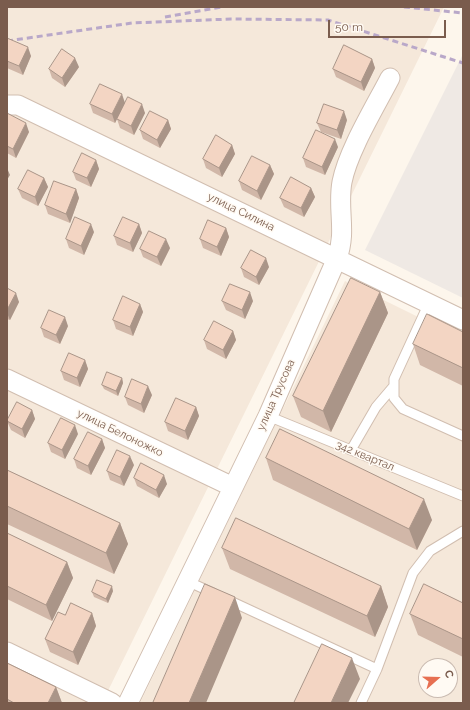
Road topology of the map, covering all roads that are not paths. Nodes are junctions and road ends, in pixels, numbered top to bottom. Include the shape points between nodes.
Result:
1 (390, 78) dead end
2 (12, 105) edge
3 (337, 258) junction
4 (428, 303) junction
5 (463, 320) edge
6 (7, 379) edge
7 (393, 387) junction
8 (268, 416) junction
9 (463, 436) edge
10 (351, 450) junction
11 (233, 487) junction
12 (463, 496) edge
13 (463, 532) edge
14 (187, 581) junction
15 (7, 652) edge
16 (377, 670) junction
17 (112, 703) edge
18 (128, 703) edge
19 (361, 703) edge

1 - 3 street, улица Трусова via 351,154 342,182 342,245
2 - 3 street, улица Силина
3 - 4 street, улица Силина
3 - 8 street, улица Трусова
4 - 5 street, улица Силина
4 - 7 lane via 397,371
6 - 11 street, улица Белоножко
7 - 9 lane via 394,398 403,409
7 - 10 lane via 376,407
8 - 10 lane, 342 квартал
8 - 11 street, улица Трусова
10 - 12 lane, 342 квартал
11 - 14 street, улица Трусова
13 - 16 lane via 430,551 413,573
14 - 16 lane
14 - 18 street, улица Трусова
15 - 17 street
16 - 19 lane

